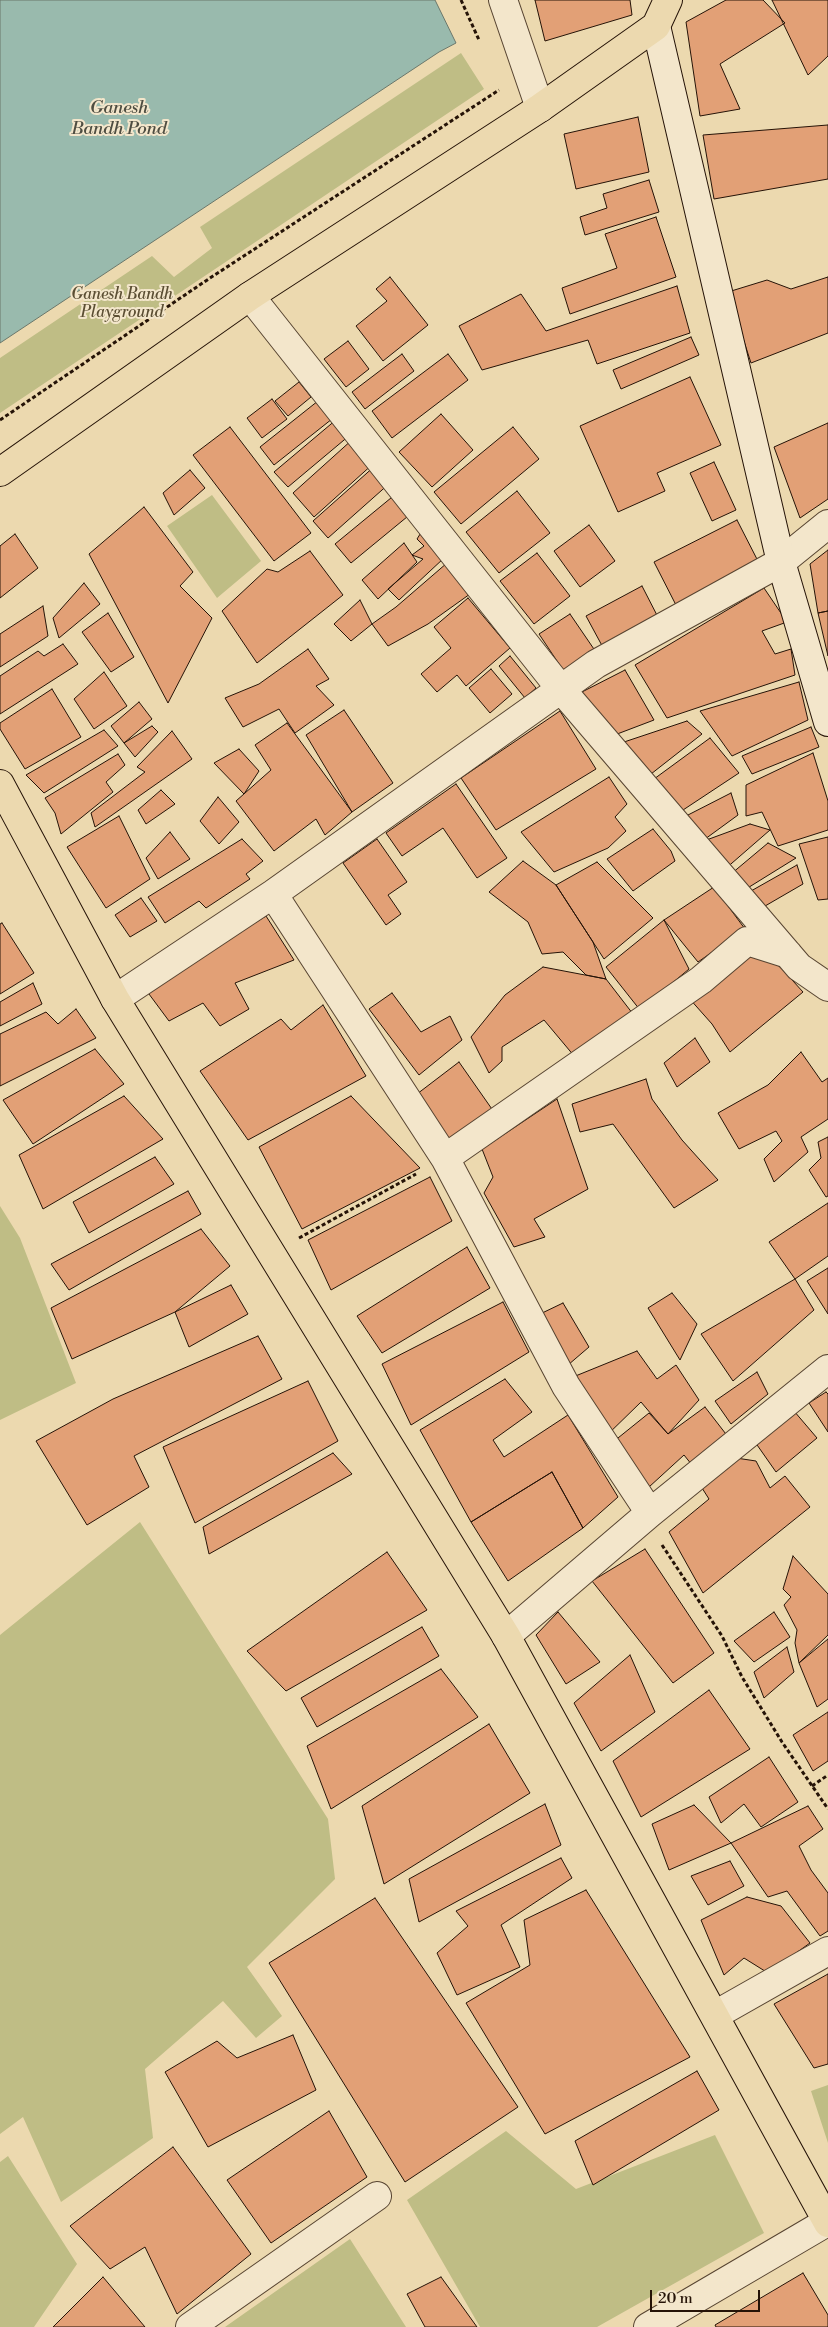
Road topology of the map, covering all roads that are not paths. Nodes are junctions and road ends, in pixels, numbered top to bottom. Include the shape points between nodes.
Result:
1 (503, 0) edge
2 (668, 0) edge
3 (655, 13) edge
4 (540, 108) junction
5 (250, 296) junction
6 (0, 472) edge
7 (828, 524) edge
8 (781, 562) junction
9 (560, 688) junction
10 (828, 722) edge
11 (0, 784) edge
12 (273, 894) junction
13 (788, 954) junction
14 (828, 987) edge
15 (115, 999) junction
16 (445, 1158) junction
17 (828, 1369) edge
18 (650, 1513) junction
19 (506, 1636) junction
20 (828, 1951) edge
21 (716, 2016) junction
22 (377, 2196) dead end
23 (828, 2222) edge
24 (190, 2327) edge
25 (648, 2327) edge

1 - 4 street
2 - 3 main road
3 - 4 main road
3 - 8 street
4 - 5 main road
5 - 6 main road
5 - 9 street
7 - 8 street
8 - 9 street via 596,664
8 - 10 street
9 - 12 street
9 - 13 street
11 - 15 main road
12 - 15 street
12 - 16 street
13 - 14 street via 799,967
13 - 16 street via 747,941 701,980
15 - 19 main road
16 - 18 street via 566,1386
17 - 18 street
18 - 19 street
19 - 21 main road
20 - 21 street
21 - 23 main road
22 - 24 street
23 - 25 street

